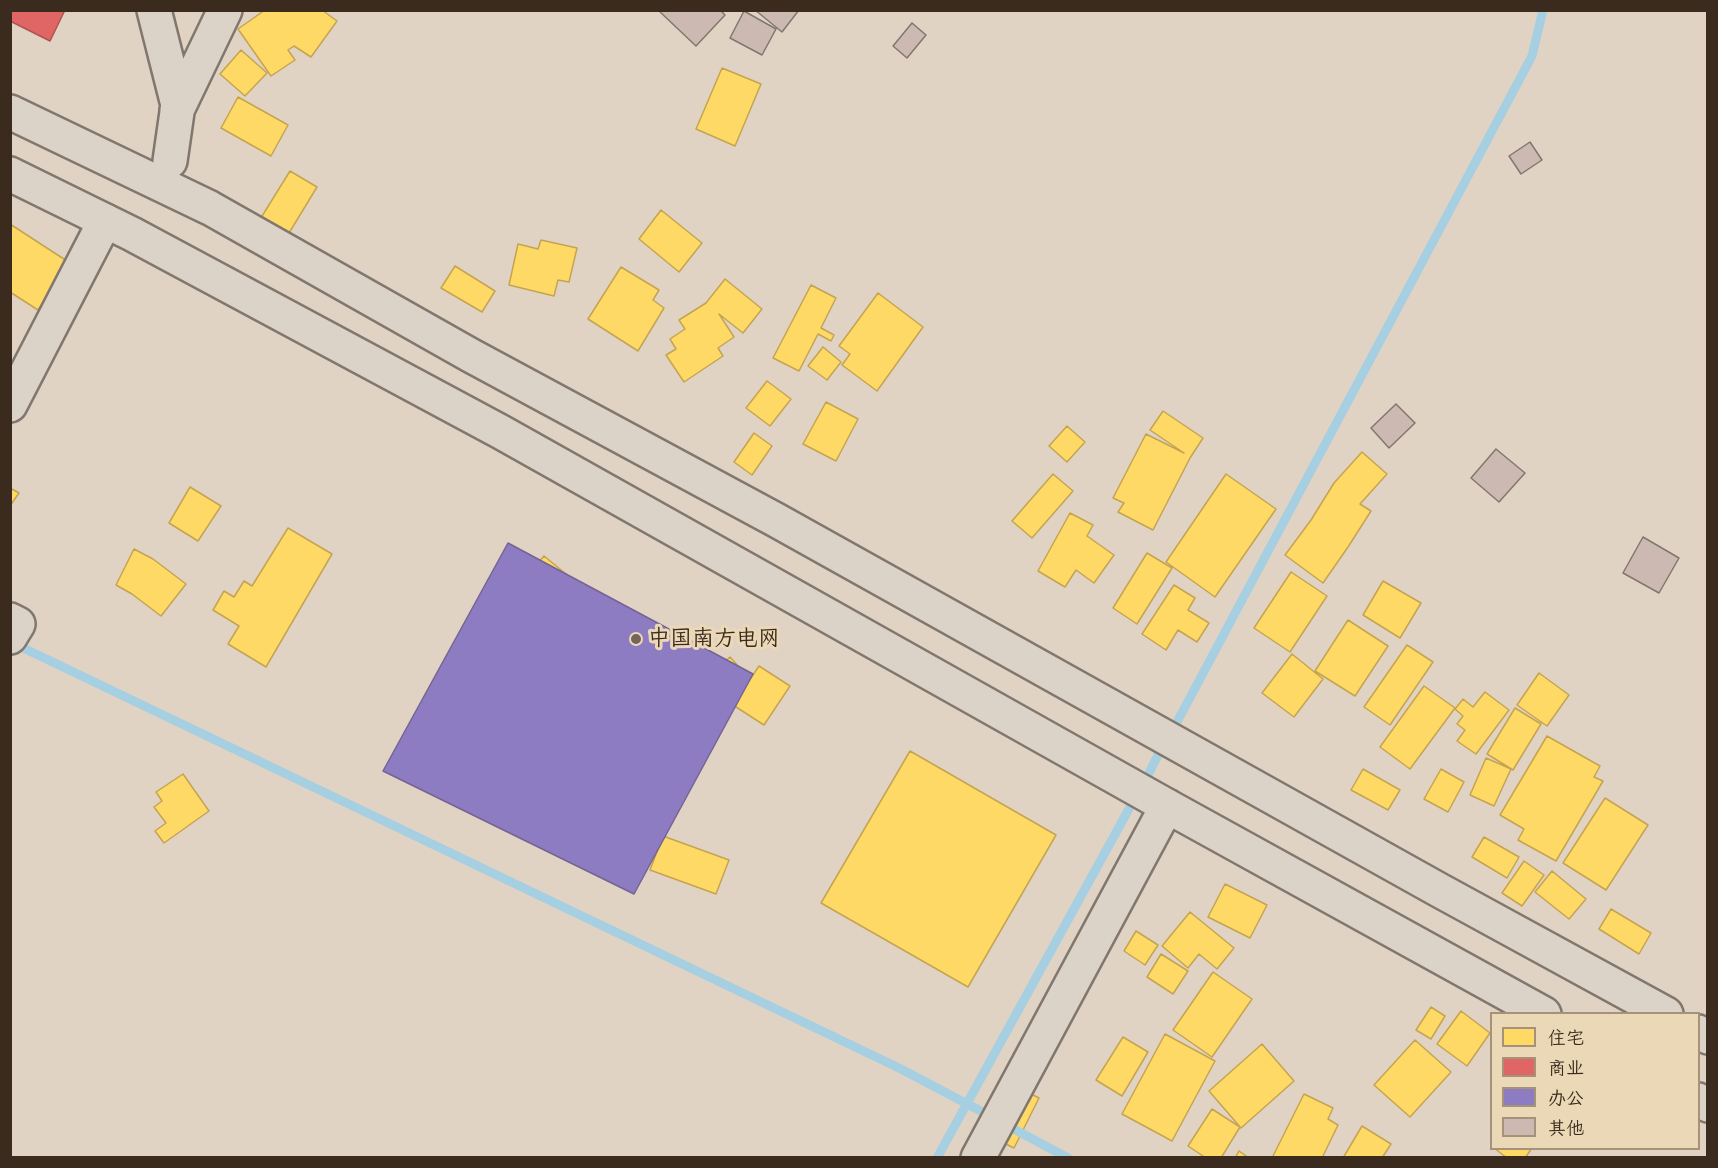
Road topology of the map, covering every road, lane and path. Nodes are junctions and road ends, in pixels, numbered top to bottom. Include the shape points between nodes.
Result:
1 (154, 10) edge
2 (225, 10) edge
3 (177, 110) junction
4 (10, 112) edge
5 (170, 161) dead end
6 (10, 174) edge
7 (105, 221) junction
8 (10, 405) edge
9 (1167, 806) junction
10 (1540, 1012) edge
11 (1662, 1012) edge
12 (991, 1133) edge

1 - 3 main road
2 - 3 main road
3 - 5 main road
4 - 11 main road via 210,208
6 - 7 main road
7 - 8 main road
7 - 9 main road via 501,432
9 - 10 main road
9 - 12 main road

